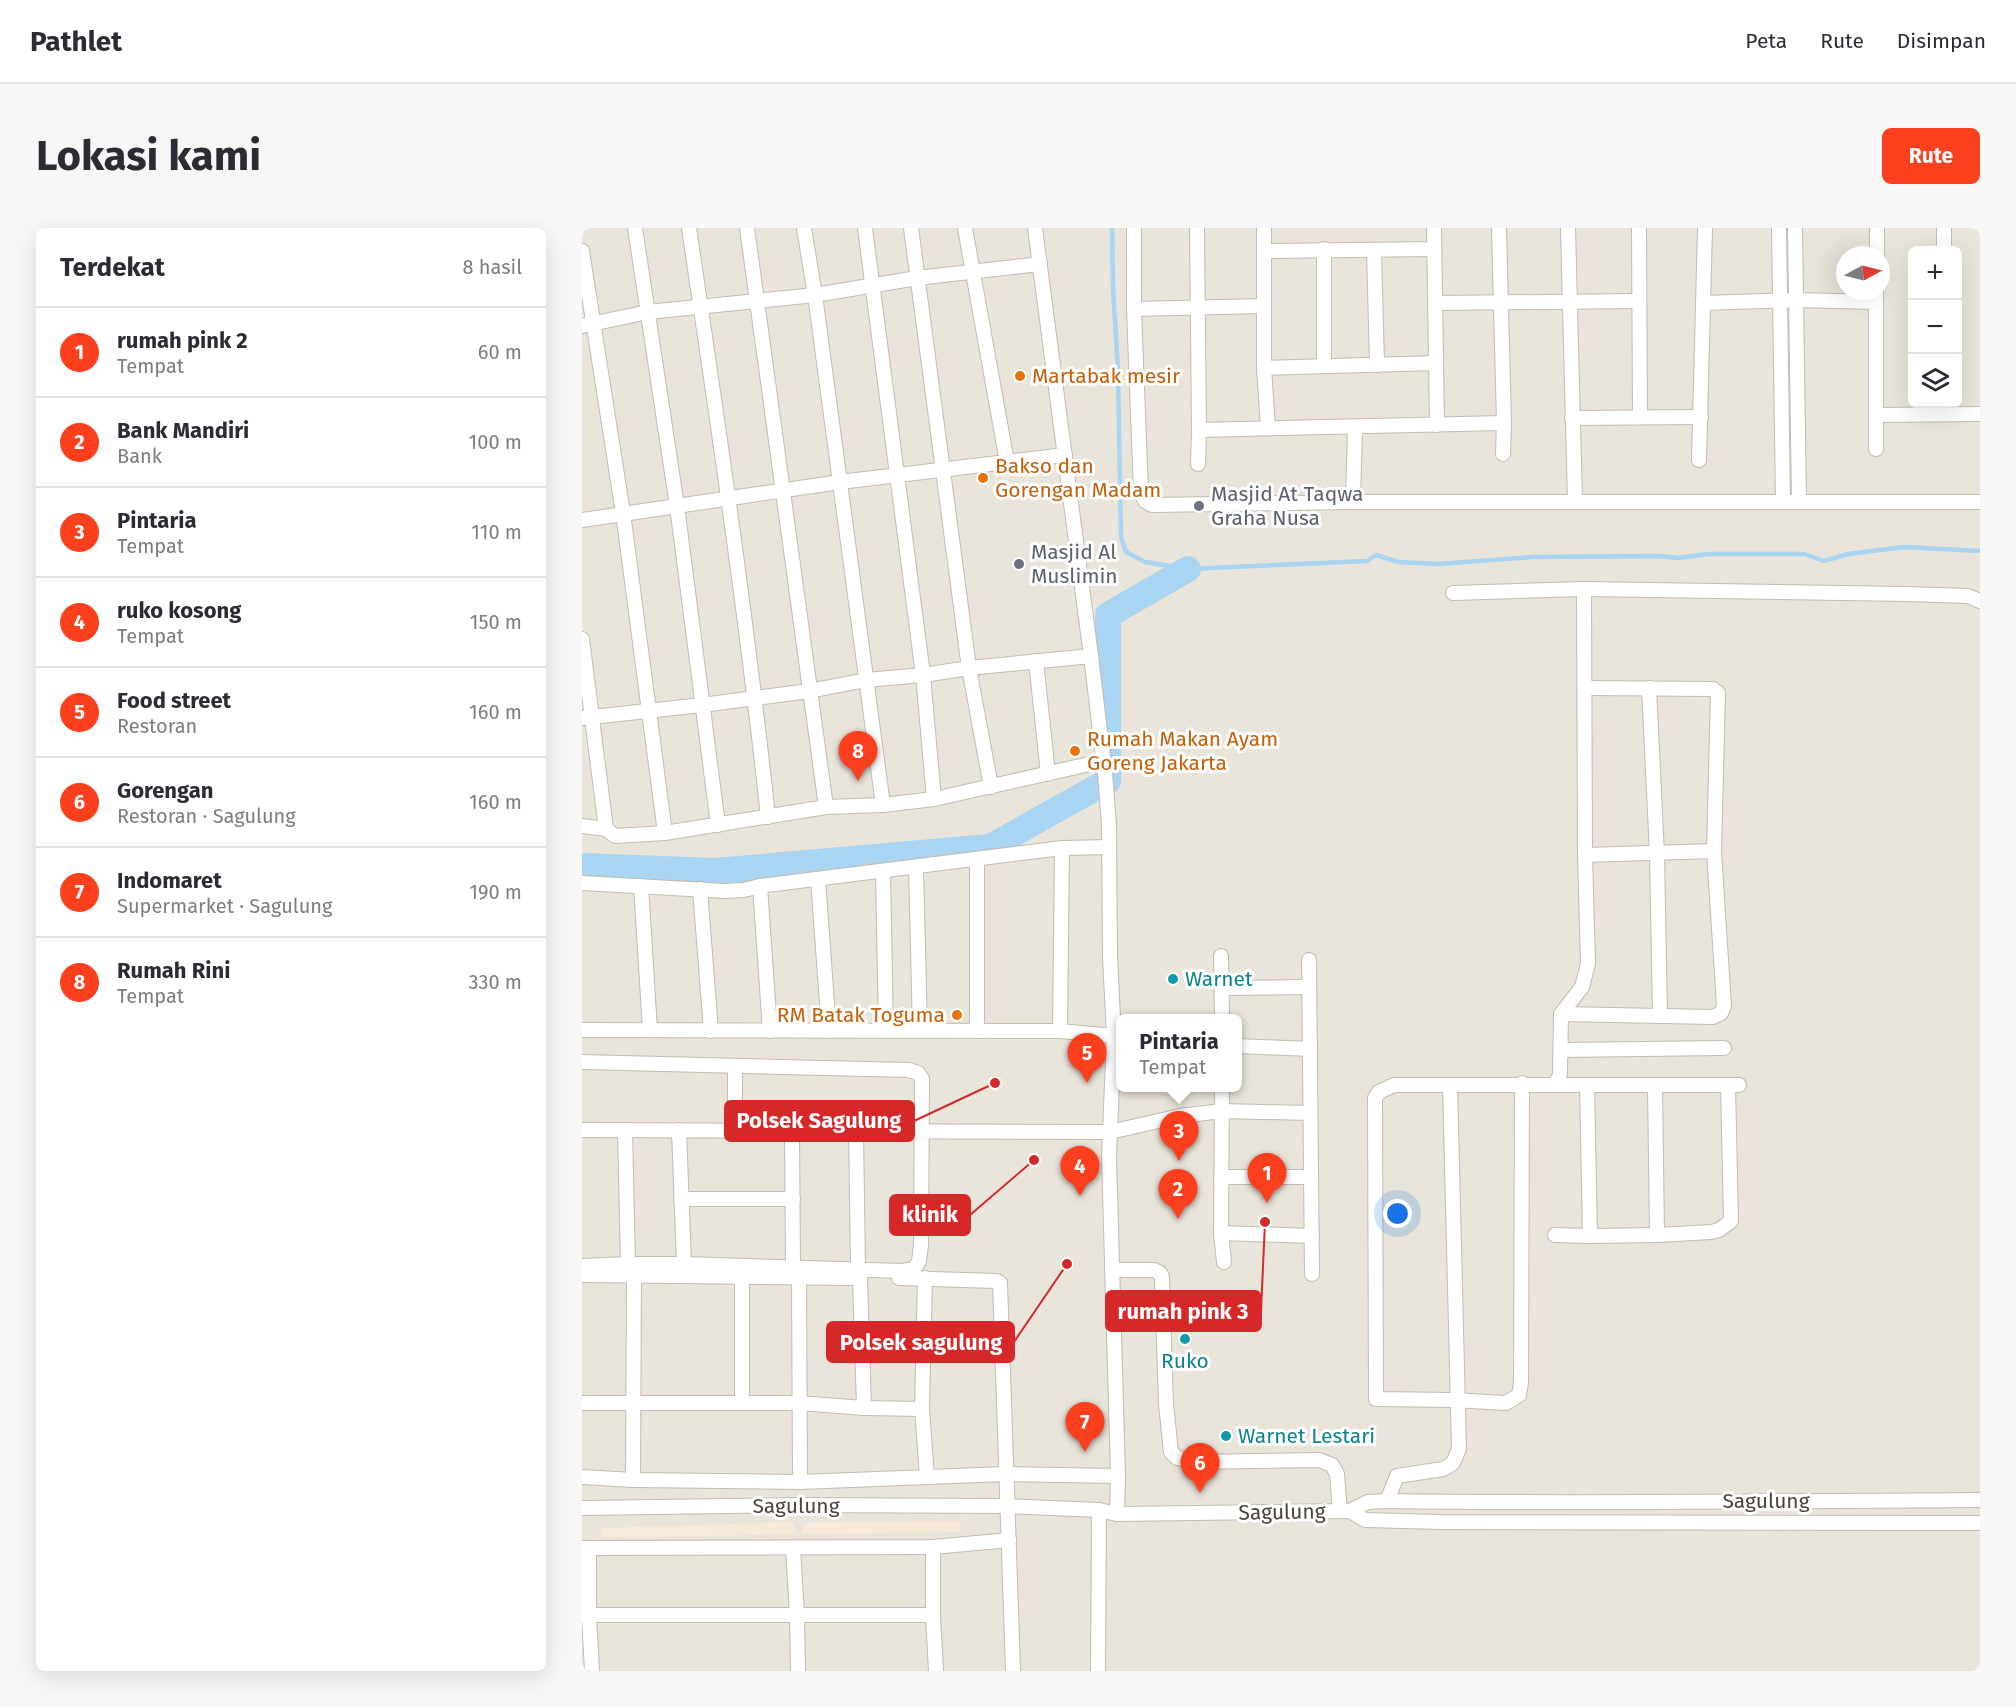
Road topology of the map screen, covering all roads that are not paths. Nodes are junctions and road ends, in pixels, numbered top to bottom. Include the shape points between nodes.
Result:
1 (635, 228) edge
2 (689, 228) edge
3 (747, 228) edge
4 (804, 228) edge
5 (865, 228) edge
6 (911, 228) edge
7 (965, 228) edge
8 (1035, 228) edge
9 (1134, 228) edge
10 (1197, 228) edge
11 (1264, 228) edge
12 (1434, 228) edge
13 (1498, 228) edge
14 (1568, 228) edge
15 (1639, 228) edge
16 (1705, 228) edge
17 (1779, 228) edge
18 (1795, 228) edge
19 (1877, 228) edge
20 (1944, 228) edge
21 (1877, 246) edge
22 (1944, 246) edge
23 (1324, 249) junction
24 (1434, 249) junction
25 (1374, 250) junction
26 (582, 251) edge
27 (1264, 251) junction
28 (1040, 264) junction
29 (972, 272) junction
30 (917, 278) junction
31 (872, 286) junction
32 (815, 295) junction
33 (1836, 299) edge
34 (1797, 300) junction
35 (1876, 300) edge
36 (759, 301) junction
37 (1639, 301) junction
38 (1780, 301) junction
39 (1569, 302) junction
40 (1435, 303) junction
41 (1500, 303) junction
42 (1703, 303) junction
43 (1264, 306) junction
44 (1196, 307) junction
45 (701, 308) junction
46 (1134, 309) junction
47 (648, 312) junction
48 (587, 325) edge
49 (1436, 363) junction
50 (1377, 365) junction
51 (1324, 366) junction
52 (1264, 368) junction
53 (1942, 409) edge
54 (1980, 414) edge
55 (1878, 415) junction
56 (1640, 417) junction
57 (1701, 417) junction
58 (1572, 418) junction
59 (1504, 423) junction
60 (1437, 425) junction
61 (1355, 427) junction
62 (1268, 428) junction
63 (1199, 430) junction
64 (1876, 449) dead end
65 (1503, 454) dead end
66 (1065, 455) junction
67 (1699, 460) dead end
68 (1007, 462) junction
69 (1198, 464) dead end
70 (943, 469) junction
71 (897, 474) junction
72 (840, 482) junction
73 (784, 490) junction
74 (729, 499) junction
75 (1353, 502) junction
76 (1575, 502) junction
77 (1783, 502) junction
78 (1800, 502) junction
79 (1980, 502) edge
80 (677, 506) junction
81 (623, 513) junction
82 (582, 520) edge
83 (1584, 589) junction
84 (1453, 593) dead end
85 (1980, 601) edge
86 (582, 639) edge
87 (1092, 656) junction
88 (1036, 661) junction
89 (969, 668) junction
90 (923, 675) junction
91 (866, 680) junction
92 (1585, 688) junction
93 (1650, 688) junction
94 (809, 691) junction
95 (755, 697) junction
96 (702, 705) junction
97 (648, 711) junction
98 (587, 718) edge
99 (1104, 767) junction
100 (1048, 774) junction
101 (991, 786) junction
102 (934, 800) junction
103 (883, 805) junction
104 (826, 807) junction
105 (768, 818) junction
106 (718, 825) junction
107 (582, 826) edge
108 (606, 829) junction
109 (665, 833) junction
110 (1062, 848) junction
111 (1109, 848) junction
112 (1714, 851) junction
113 (1657, 854) junction
114 (1585, 855) junction
115 (977, 859) junction
116 (916, 867) junction
117 (883, 871) junction
118 (819, 879) junction
119 (582, 883) edge
120 (641, 886) junction
121 (760, 886) junction
122 (700, 889) junction
123 (1221, 957) dead end
124 (1309, 960) dead end
125 (1309, 987) junction
126 (1222, 988) junction
127 (1222, 1014) edge
128 (1562, 1014) junction
129 (1660, 1016) junction
130 (582, 1030) edge
131 (650, 1030) junction
132 (711, 1031) junction
133 (770, 1031) junction
134 (829, 1031) junction
135 (886, 1031) junction
136 (920, 1031) junction
137 (977, 1031) junction
138 (1060, 1031) junction
139 (1114, 1036) junction
140 (1242, 1046) edge
141 (1310, 1048) junction
142 (1724, 1048) dead end
143 (1561, 1050) junction
144 (582, 1062) edge
145 (735, 1067) junction
146 (1522, 1083) junction
147 (1450, 1085) junction
148 (1553, 1085) junction
149 (1587, 1085) junction
150 (1655, 1085) junction
151 (1222, 1092) edge
152 (1222, 1112) junction
153 (1310, 1113) junction
154 (582, 1130) edge
155 (625, 1130) junction
156 (856, 1130) junction
157 (679, 1131) junction
158 (735, 1131) junction
159 (792, 1131) junction
160 (1110, 1132) junction
161 (920, 1133) junction
162 (1221, 1177) junction
163 (1311, 1177) junction
164 (681, 1199) junction
165 (793, 1199) junction
166 (1221, 1233) junction
167 (1657, 1234) junction
168 (1555, 1235) dead end
169 (1312, 1236) junction
170 (1590, 1236) junction
171 (1224, 1262) dead end
172 (684, 1264) junction
173 (582, 1266) edge
174 (631, 1270) junction
175 (1112, 1270) junction
176 (796, 1272) junction
177 (859, 1273) junction
178 (1312, 1274) dead end
179 (582, 1275) edge
180 (742, 1277) junction
181 (925, 1278) junction
182 (1457, 1400) junction
183 (633, 1402) junction
184 (582, 1403) edge
185 (742, 1403) junction
186 (799, 1403) junction
187 (864, 1408) junction
188 (922, 1409) junction
189 (1005, 1474) junction
190 (1118, 1476) junction
191 (582, 1477) edge
192 (927, 1477) junction
193 (633, 1480) junction
194 (800, 1482) junction
195 (1980, 1500) edge
196 (1387, 1501) junction
197 (1007, 1506) junction
198 (582, 1508) edge
199 (1099, 1510) junction
200 (1345, 1511) junction
201 (1118, 1514) junction
202 (1980, 1523) edge
203 (1009, 1540) junction
204 (933, 1547) junction
205 (586, 1548) edge
206 (793, 1548) junction
207 (586, 1615) edge
208 (933, 1615) junction
209 (797, 1616) junction
210 (592, 1671) edge
211 (798, 1671) edge
212 (936, 1671) edge
213 (1012, 1671) edge
214 (1098, 1671) edge

1 - 47 street
2 - 45 street
3 - 36 street
4 - 32 street
5 - 31 street
6 - 30 street
7 - 29 street
8 - 28 street
9 - 46 street
10 - 44 street
11 - 27 street
12 - 24 street
13 - 41 street
14 - 39 street
15 - 37 street
16 - 42 street
17 - 38 street
18 - 34 street
19 - 21 street
20 - 22 street
23 - 25 street
23 - 27 street
23 - 51 street
24 - 25 street
24 - 40 street
25 - 50 street
26 - 48 street
27 - 43 street
28 - 29 street
28 - 66 street
29 - 30 street
29 - 68 street
30 - 31 street
30 - 70 street
31 - 32 street
31 - 71 street
32 - 36 street
32 - 72 street
33 - 34 street
34 - 38 street
34 - 78 street
35 - 55 street
36 - 45 street
36 - 73 street
37 - 39 street
37 - 56 street
38 - 42 street
38 - 77 street
39 - 41 street
39 - 58 street
40 - 41 street
40 - 49 street
41 - 59 street
42 - 57 street
43 - 44 street
43 - 52 street
44 - 46 street
44 - 63 street
45 - 47 street
45 - 74 street
46 - 75 street via 1141,493 1145,501 1152,505
47 - 48 street
47 - 80 street
48 - 81 street
49 - 50 street
49 - 60 street
50 - 51 street
51 - 52 street
52 - 62 street
53 - 54 street
53 - 55 street
55 - 64 street
56 - 57 street
56 - 58 street
57 - 67 street
58 - 76 street
59 - 60 street
59 - 65 street
60 - 61 street
61 - 62 street
61 - 75 street
62 - 63 street
63 - 69 street
66 - 68 street
66 - 87 street
68 - 70 street
70 - 71 street
70 - 89 street
71 - 72 street
71 - 90 street
72 - 73 street
72 - 91 street
73 - 74 street
73 - 94 street
74 - 80 street
74 - 95 street
75 - 76 street
76 - 77 street
77 - 78 street
78 - 79 street
80 - 81 street
80 - 96 street
81 - 82 street
81 - 97 street
83 - 84 street
83 - 85 street via 1906,594 1968,596
83 - 92 street
86 - 98 street
87 - 88 street
87 - 99 street
88 - 89 street
88 - 100 street
89 - 90 street
89 - 101 street
90 - 91 street
90 - 102 street
91 - 94 street
91 - 103 street
92 - 93 street
92 - 114 street
93 - 112 street via 1713,689 1718,693
93 - 113 street
94 - 95 street
94 - 104 street
95 - 96 street
95 - 105 street
96 - 97 street
96 - 106 street
97 - 98 street
97 - 109 street
98 - 108 street
99 - 100 street
99 - 111 street
100 - 101 street
101 - 102 street
102 - 103 street
103 - 104 street
104 - 105 street
105 - 106 street
106 - 109 street
107 - 108 street
108 - 109 street via 615,836
110 - 111 street
110 - 115 street
110 - 138 street
111 - 139 street
112 - 113 street
112 - 129 street via 1722,1010 1713,1017
113 - 114 street
113 - 129 street
114 - 128 street via 1588,964 1582,987
115 - 116 street
115 - 137 street
116 - 117 street
116 - 136 street
117 - 118 street
117 - 135 street
118 - 121 street
118 - 134 street
119 - 120 street
120 - 122 street
120 - 131 street
121 - 122 street via 744,890
121 - 133 street
122 - 132 street
123 - 126 street
124 - 125 street
125 - 126 street
125 - 141 street
126 - 127 street
128 - 129 street
128 - 143 street
130 - 131 street
131 - 132 street
132 - 133 street
133 - 134 street
134 - 135 street
135 - 136 street
136 - 137 street
137 - 138 street
138 - 139 street
139 - 160 street
140 - 141 street
141 - 153 street
142 - 143 street
143 - 148 street via 1559,1078
144 - 145 street
145 - 158 street
145 - 161 street via 918,1073
146 - 147 street
146 - 148 street
146 - 182 street via 1519,1395 1506,1403
147 - 182 street
147 - 182 street via 1394,1085 1379,1092 1376,1098 1376,1399
148 - 149 street
149 - 150 street
149 - 170 street
150 - 167 street
150 - 167 street via 1733,1085 1731,1221 1711,1232
151 - 152 street
152 - 153 street
152 - 160 street via 1180,1116
152 - 162 street
153 - 163 street
154 - 155 street
155 - 157 street
155 - 174 street
156 - 159 street
156 - 161 street
156 - 177 street
157 - 158 street
157 - 164 street
158 - 159 street
159 - 165 street
160 - 161 street
160 - 175 street
161 - 177 street via 919,1260 914,1269
162 - 163 street
162 - 166 street
163 - 169 street
164 - 165 street
164 - 172 street
165 - 176 street
166 - 169 street
166 - 171 street
167 - 170 street
168 - 170 street
169 - 178 street
172 - 174 street
172 - 176 street
173 - 174 street
174 - 179 street
174 - 180 street
174 - 183 street
175 - 190 street
175 - 200 street via 1154,1270 1162,1277 1171,1452 1177,1458 1195,1462 1319,1460 1332,1465 1337,1474
176 - 177 street
176 - 180 street
176 - 186 street
177 - 181 street
177 - 187 street
180 - 185 street
181 - 188 street
181 - 189 street via 1000,1283
182 - 196 street via 1459,1449 1453,1463 1443,1469 1397,1476
183 - 184 street
183 - 185 street
183 - 193 street
185 - 186 street
186 - 187 street
186 - 194 street
187 - 188 street
188 - 192 street
189 - 190 street
189 - 192 street
189 - 197 street
190 - 201 street
191 - 193 street
192 - 194 street
193 - 194 street
195 - 196 street, Sagulung
196 - 200 street, Sagulung via 1368,1502
197 - 198 street, Sagulung
197 - 199 street, Sagulung
197 - 203 street
199 - 201 street, Sagulung
199 - 214 street
200 - 201 street, Sagulung
200 - 202 street via 1365,1520 1441,1522
203 - 204 street
203 - 213 street
204 - 206 street
204 - 208 street
205 - 206 street
205 - 207 street
206 - 209 street
207 - 209 street
207 - 210 street
208 - 209 street
208 - 212 street
209 - 211 street

